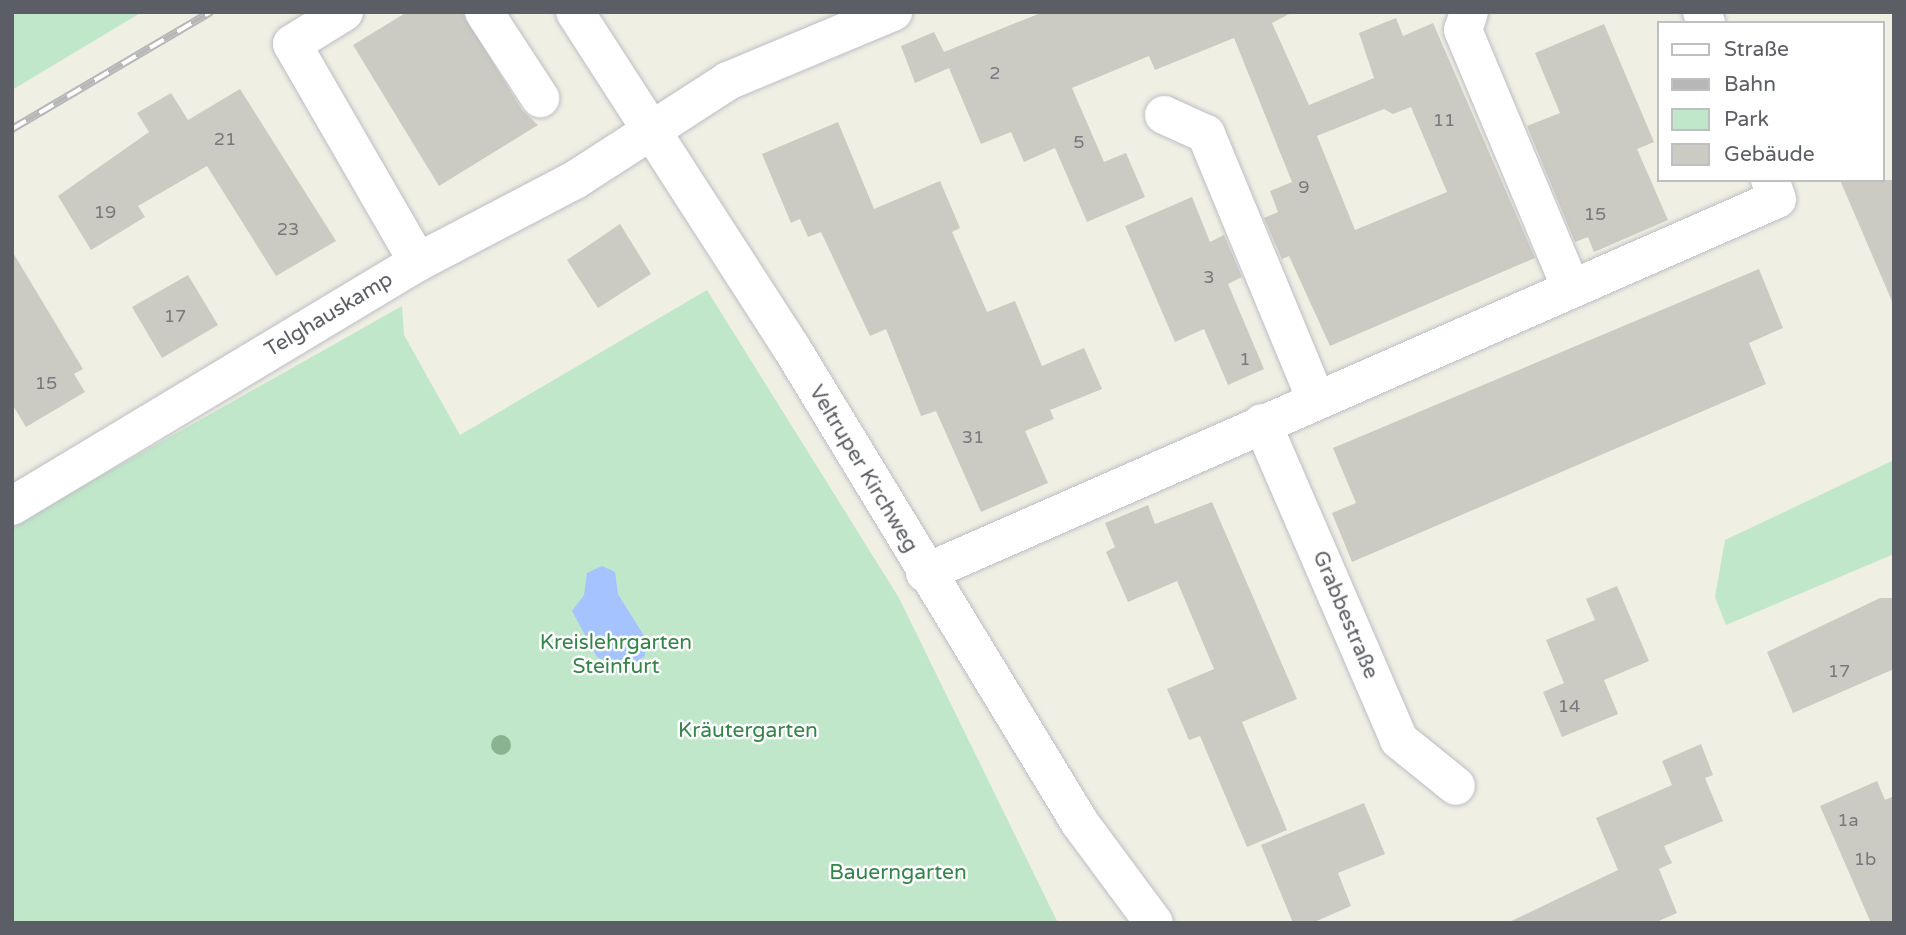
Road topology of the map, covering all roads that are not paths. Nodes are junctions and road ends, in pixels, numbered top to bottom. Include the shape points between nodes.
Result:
1 (344, 12) edge
2 (485, 12) edge
3 (575, 12) edge
4 (893, 12) edge
5 (1469, 12) edge
6 (540, 98) dead end
7 (1164, 115) dead end
8 (648, 129) junction
9 (1771, 182) edge
10 (418, 262) junction
11 (1571, 288) junction
12 (1316, 399) junction
13 (1262, 422) junction
14 (12, 506) edge
15 (925, 573) junction
16 (1456, 786) dead end
17 (1154, 923) edge

1 - 10 street via 292,44
2 - 6 street
3 - 8 street, Veltruper Kirchweg
4 - 8 street, Telghauskamp via 728,81
5 - 11 street via 1463,30
7 - 12 street via 1206,134
8 - 10 street, Telghauskamp via 575,180
8 - 15 street, Veltruper Kirchweg via 791,347
9 - 11 street via 1777,199
10 - 14 street, Telghauskamp
11 - 12 street
12 - 13 street
13 - 15 street
13 - 16 street, Grabbestraße via 1399,740
15 - 17 street, Veltruper Kirchweg via 1080,823

